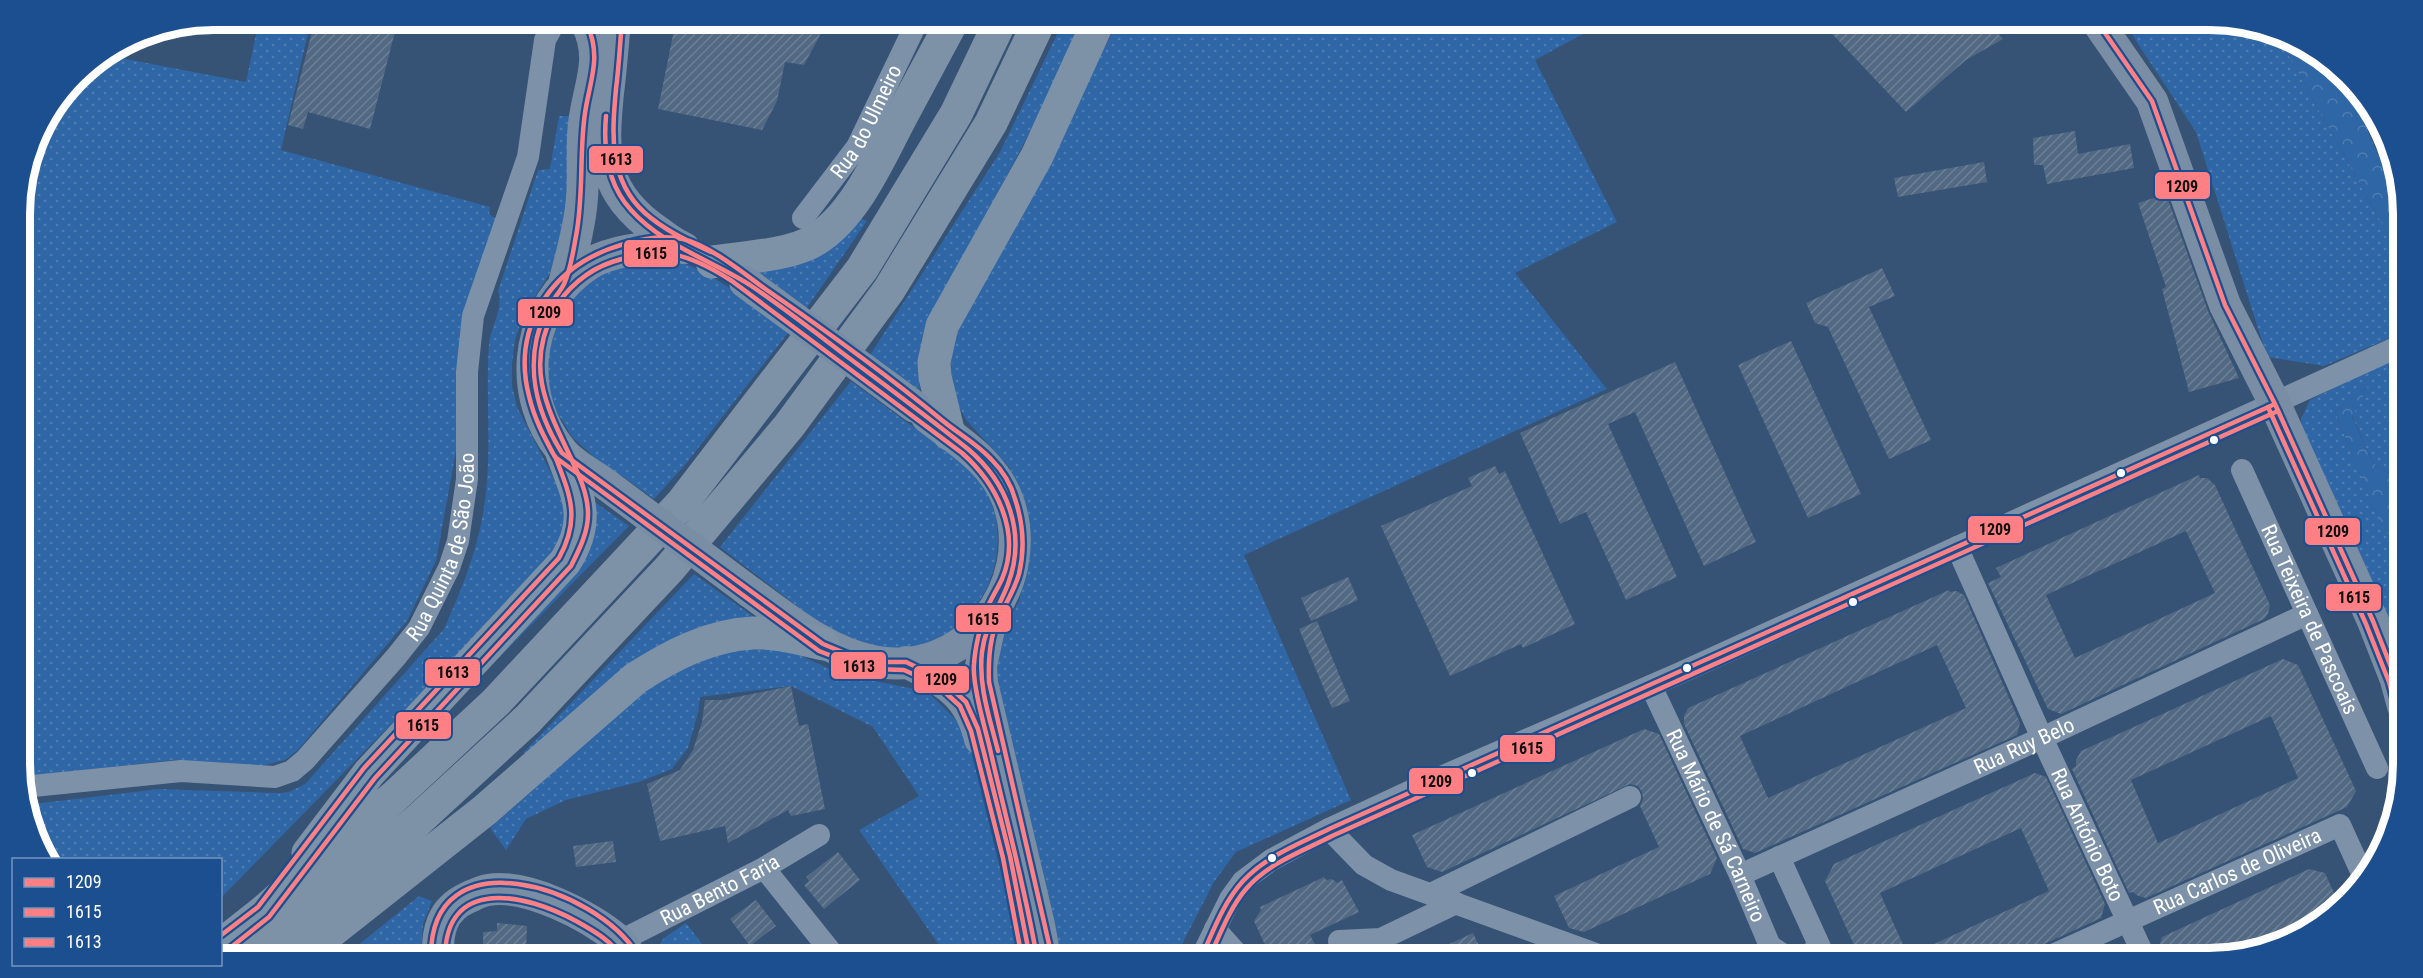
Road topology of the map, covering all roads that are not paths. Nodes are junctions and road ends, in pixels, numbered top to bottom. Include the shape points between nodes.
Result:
1 (550, 30) edge
2 (595, 30) edge
3 (595, 30) edge
4 (913, 30) edge
5 (948, 30) edge
6 (996, 30) edge
7 (1035, 30) edge
8 (1095, 30) edge
9 (2103, 30) edge
10 (803, 218) dead end
11 (680, 246) junction
12 (712, 262) junction
13 (564, 284) junction
14 (2393, 349) edge
15 (2276, 404) junction
16 (948, 434) junction
17 (562, 453) junction
18 (2242, 470) dead end
19 (1957, 548) junction
20 (2307, 614) junction
21 (992, 615) junction
22 (823, 644) junction
23 (906, 662) junction
24 (2393, 672) edge
25 (1652, 686) junction
26 (2042, 738) junction
27 (2377, 768) dead end
28 (32, 786) edge
29 (1630, 797) dead end
30 (1329, 830) junction
31 (819, 835) dead end
32 (1779, 857) junction
33 (764, 868) junction
34 (2360, 869) edge
35 (1740, 875) junction
36 (1431, 894) junction
37 (1456, 903) junction
38 (263, 912) junction
39 (2128, 921) junction
40 (1215, 929) junction
41 (1339, 941) dead end
42 (222, 944) edge
43 (266, 948) edge
44 (312, 948) edge
45 (438, 948) edge
46 (623, 948) edge
47 (629, 948) edge
48 (828, 948) edge
49 (1028, 948) edge
50 (1043, 948) edge
51 (1206, 948) edge
52 (1234, 948) edge
53 (1580, 948) edge
54 (1773, 948) edge
55 (1818, 948) edge
56 (2068, 948) edge
57 (2140, 948) edge

1 - 28 street, Rua Quinta de São João via 545,40 528,157 473,316 467,372 467,479 458,541 419,628 292,771 275,777 181,771
2 - 11 street via 606,160 612,178 630,209
3 - 13 street via 596,64 584,127 579,223
4 - 10 street, Rua do Ulmeiro via 857,147
5 - 12 highway via 861,191 829,229 804,245
6 - 38 highway via 956,114 862,269 682,503 496,702
7 - 43 highway via 991,123 889,290 782,435 670,568 528,718 415,823
8 - 16 highway via 1037,156 942,326 934,370
9 - 15 street via 2152,102 2225,305
11 - 12 street
11 - 13 street via 638,248 598,259
12 - 16 street, bridge via 745,282
13 - 17 street via 547,308 532,355 534,389 544,423
14 - 15 street
15 - 19 street
15 - 24 street
16 - 21 street via 986,464 1008,500 1016,543 1010,579
17 - 22 street, bridge
17 - 38 highway via 582,511 578,537 565,562 369,773
18 - 20 street, Rua Teixeira de Pascoais
19 - 25 street
19 - 26 street, Rua António Boto
20 - 26 street, Rua Ruy Belo
20 - 27 street, Rua Teixeira de Pascoais
21 - 23 street via 958,645 930,658
21 - 50 street via 981,666 982,683
22 - 23 street via 875,662
22 - 44 highway via 754,633 708,641 663,661 636,678 485,810
23 - 49 street via 955,690 972,714 1010,856
25 - 30 street
25 - 35 street, Rua Mário de Sá Carneiro
26 - 32 street, Rua Ruy Belo
26 - 39 street, Rua António Boto
29 - 36 street
30 - 36 street via 1364,865 1391,880
30 - 40 street via 1254,871 1230,898
31 - 33 street, Rua Bento Faria
32 - 35 street, Rua Ruy Belo
32 - 55 street
33 - 47 street, Rua Bento Faria via 670,917
33 - 48 street
34 - 39 street, Rua Carlos de Oliveira via 2340,825
35 - 54 street, Rua Mário de Sá Carneiro
36 - 37 street
37 - 41 street via 1381,939
37 - 53 street
38 - 42 highway
39 - 56 street, Rua Carlos de Oliveira
39 - 57 street, Rua António Boto
40 - 51 street
40 - 52 street
45 - 46 street via 445,915 459,902 490,890 526,892 585,918

